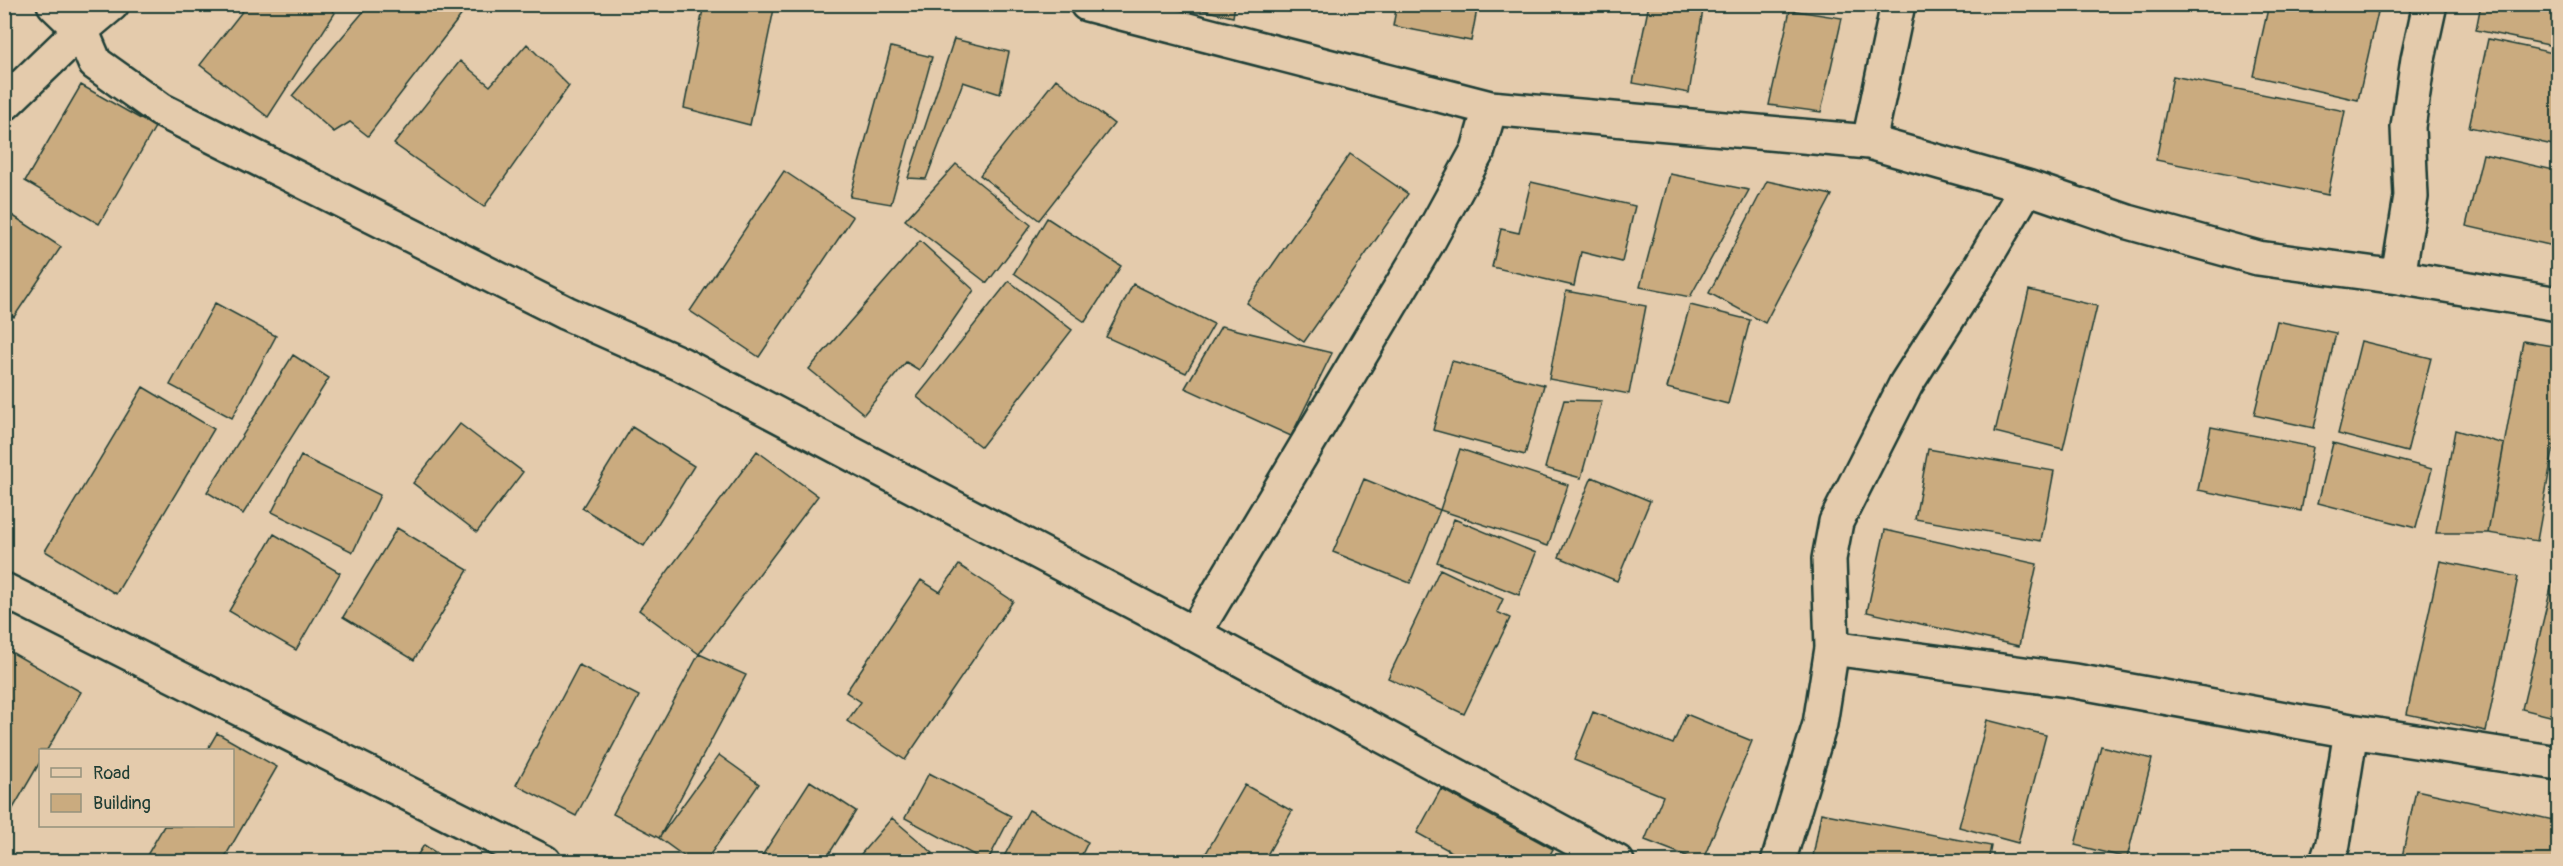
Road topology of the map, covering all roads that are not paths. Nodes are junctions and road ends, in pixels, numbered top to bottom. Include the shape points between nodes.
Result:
1 (54, 4) edge
2 (112, 4) edge
3 (1087, 4) edge
4 (1898, 4) edge
5 (2430, 4) edge
6 (81, 30) junction
7 (4, 104) edge
8 (1490, 108) junction
9 (1869, 142) junction
10 (2027, 187) junction
11 (2398, 277) junction
12 (2559, 304) edge
13 (4, 590) edge
14 (1194, 633) junction
15 (1832, 648) junction
16 (2351, 731) junction
17 (2559, 763) edge
18 (544, 861) edge
19 (1617, 861) edge
20 (1778, 861) edge
21 (2327, 861) edge

1 - 6 street
2 - 6 street
3 - 8 street
4 - 9 street
5 - 11 street via 2409,127 2411,197
6 - 7 street
6 - 14 street via 95,63 161,110 566,313 681,364
8 - 9 street
8 - 14 street via 1478,150 1429,240
9 - 10 street
10 - 11 street via 2128,222 2258,258
10 - 15 street via 1906,384 1836,522 1829,559
11 - 12 street
13 - 18 street
14 - 19 street
15 - 16 street via 2075,681
15 - 20 street via 1820,724
16 - 17 street
16 - 21 street

